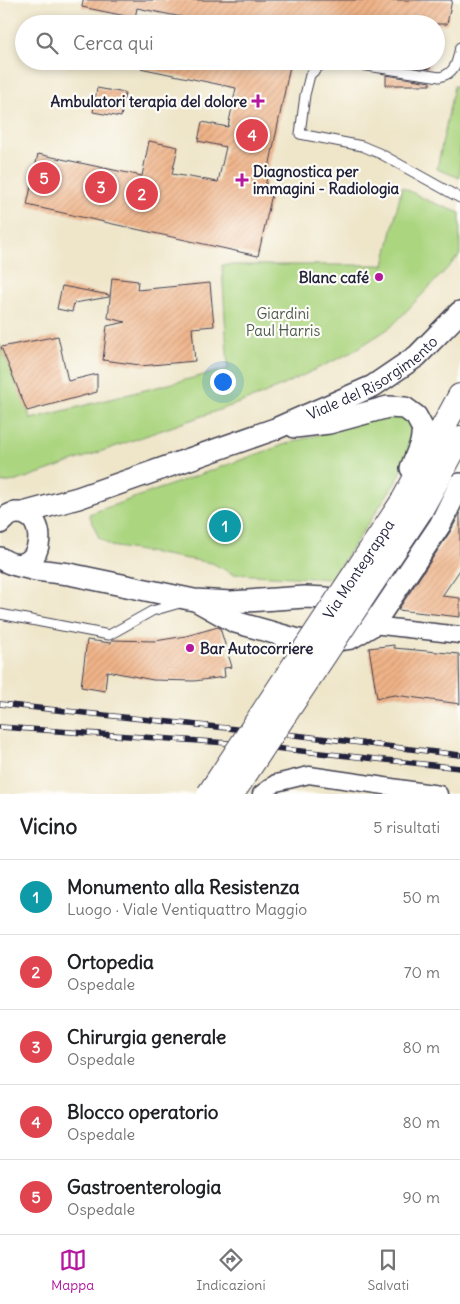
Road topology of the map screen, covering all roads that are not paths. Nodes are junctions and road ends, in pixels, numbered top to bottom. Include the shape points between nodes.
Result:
1 (460, 47) edge
2 (315, 70) edge
3 (394, 70) edge
4 (460, 198) edge
5 (460, 312) edge
6 (460, 396) edge
7 (275, 429) junction
8 (460, 438) edge
9 (460, 484) edge
10 (78, 498) junction
11 (412, 506) junction
12 (8, 515) edge
13 (40, 541) junction
14 (6, 562) edge
15 (69, 574) junction
16 (194, 600) junction
17 (0, 614) edge
18 (373, 625) junction
19 (460, 635) edge
20 (257, 739) junction
21 (209, 794) edge
22 (232, 794) edge
23 (261, 794) edge
24 (439, 794) edge

1 - 3 lane via 455,68 448,75 440,77
2 - 4 lane via 310,75 305,95 300,134 362,146
5 - 7 street, Viale del Risorgimento via 418,356 373,386
6 - 11 main road, Via Montegrappa
7 - 10 street, Viale del Risorgimento
7 - 11 street, Viale del Risorgimento via 329,423 388,407 405,408 416,416 422,429 421,443 408,475
8 - 11 main road, Via Montegrappa
9 - 18 street via 440,524
10 - 12 street, Viale del Risorgimento
10 - 13 street via 54,521
11 - 20 main road, Via Montegrappa, bridge
12 - 13 street via 28,516
13 - 14 street via 32,558 24,564
13 - 15 street via 51,558
14 - 15 street
15 - 16 street
16 - 17 lane via 152,611 109,635
16 - 18 street via 231,602 326,598 346,602
16 - 18 street via 235,622 299,640 352,638
18 - 19 street
20 - 21 main road, bridge
20 - 22 main road, bridge
23 - 24 street via 276,783 309,775

